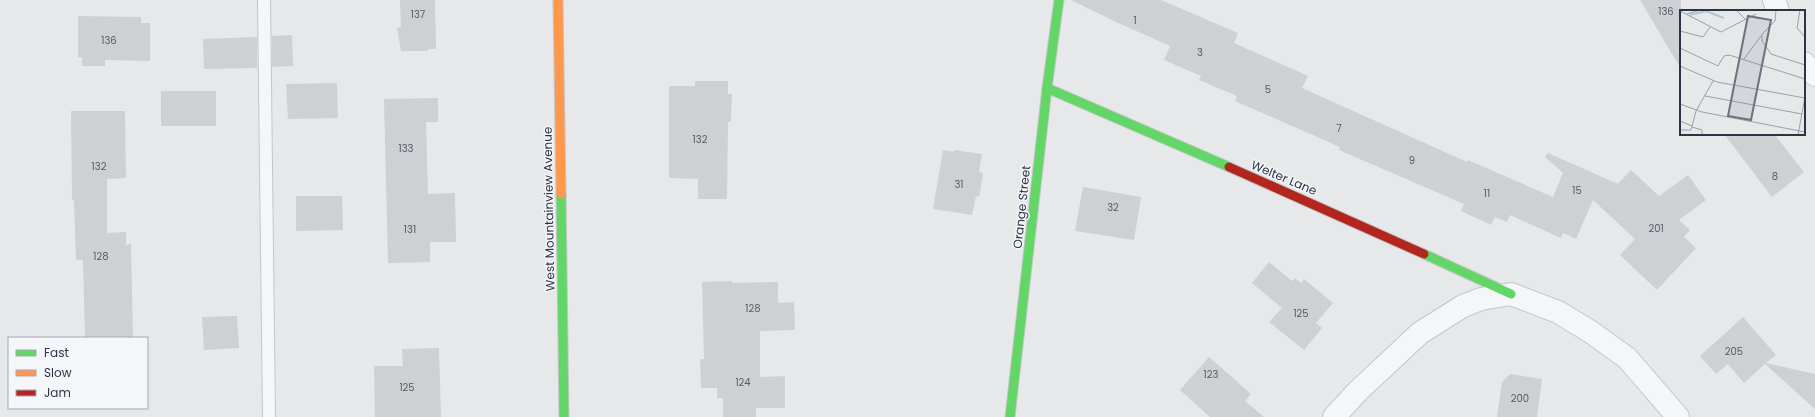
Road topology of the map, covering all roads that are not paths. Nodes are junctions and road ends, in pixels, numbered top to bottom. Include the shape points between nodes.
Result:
1 (264, 0) edge
2 (558, 0) edge
3 (1059, 0) edge
4 (1774, 0) edge
5 (1778, 10) edge
6 (1805, 64) edge
7 (1815, 75) edge
8 (1047, 88) junction
9 (1511, 294) junction
10 (269, 417) edge
11 (564, 417) edge
12 (1010, 417) edge
13 (1334, 417) edge
14 (1678, 417) edge

1 - 10 lane
2 - 11 street, West Mountainview Avenue
3 - 8 street, Orange Street
4 - 5 street
6 - 7 street
8 - 9 street, Welter Lane via 1355,222
8 - 12 street, Orange Street
9 - 13 street via 1463,306 1420,333
9 - 14 street via 1558,312 1627,358

